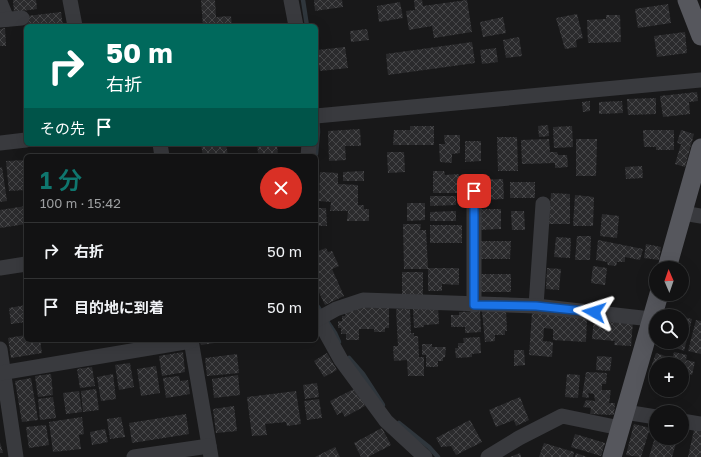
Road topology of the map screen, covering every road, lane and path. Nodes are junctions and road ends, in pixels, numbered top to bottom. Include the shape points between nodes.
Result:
1 (70, 0) edge
2 (291, 0) edge
3 (687, 0) edge
4 (0, 2) edge
5 (10, 19) edge
6 (75, 24) edge
7 (296, 24) edge
8 (701, 36) edge
9 (701, 80) edge
10 (318, 116) edge
11 (24, 140) edge
12 (0, 143) edge
13 (701, 148) edge
14 (474, 191) dead end
15 (543, 204) dead end
16 (692, 215) edge
17 (670, 261) edge
18 (24, 264) edge
19 (0, 268) edge
20 (474, 305) junction
21 (536, 306) junction
22 (318, 317) edge
23 (318, 319) edge
24 (649, 319) edge
25 (649, 329) edge
26 (179, 342) edge
27 (191, 342) edge
28 (0, 349) edge
29 (2, 372) edge
30 (649, 418) edge
31 (623, 420) junction
32 (689, 422) edge
33 (701, 424) edge
34 (210, 452) edge
35 (16, 457) edge
36 (134, 457) edge
37 (426, 457) edge
38 (488, 457) edge
39 (612, 457) edge

1 - 6 street
2 - 7 street
3 - 8 main road
4 - 5 street
9 - 10 street
11 - 12 street
13 - 16 main road
14 - 20 street
15 - 21 street
16 - 17 main road
18 - 19 street
20 - 21 street
20 - 22 street via 363,300
21 - 24 street
23 - 37 street via 340,360 386,421
25 - 31 main road
26 - 29 street
27 - 34 street
28 - 29 street
29 - 35 street
30 - 31 street
31 - 38 street via 562,416
31 - 39 main road
32 - 33 street
34 - 36 street

